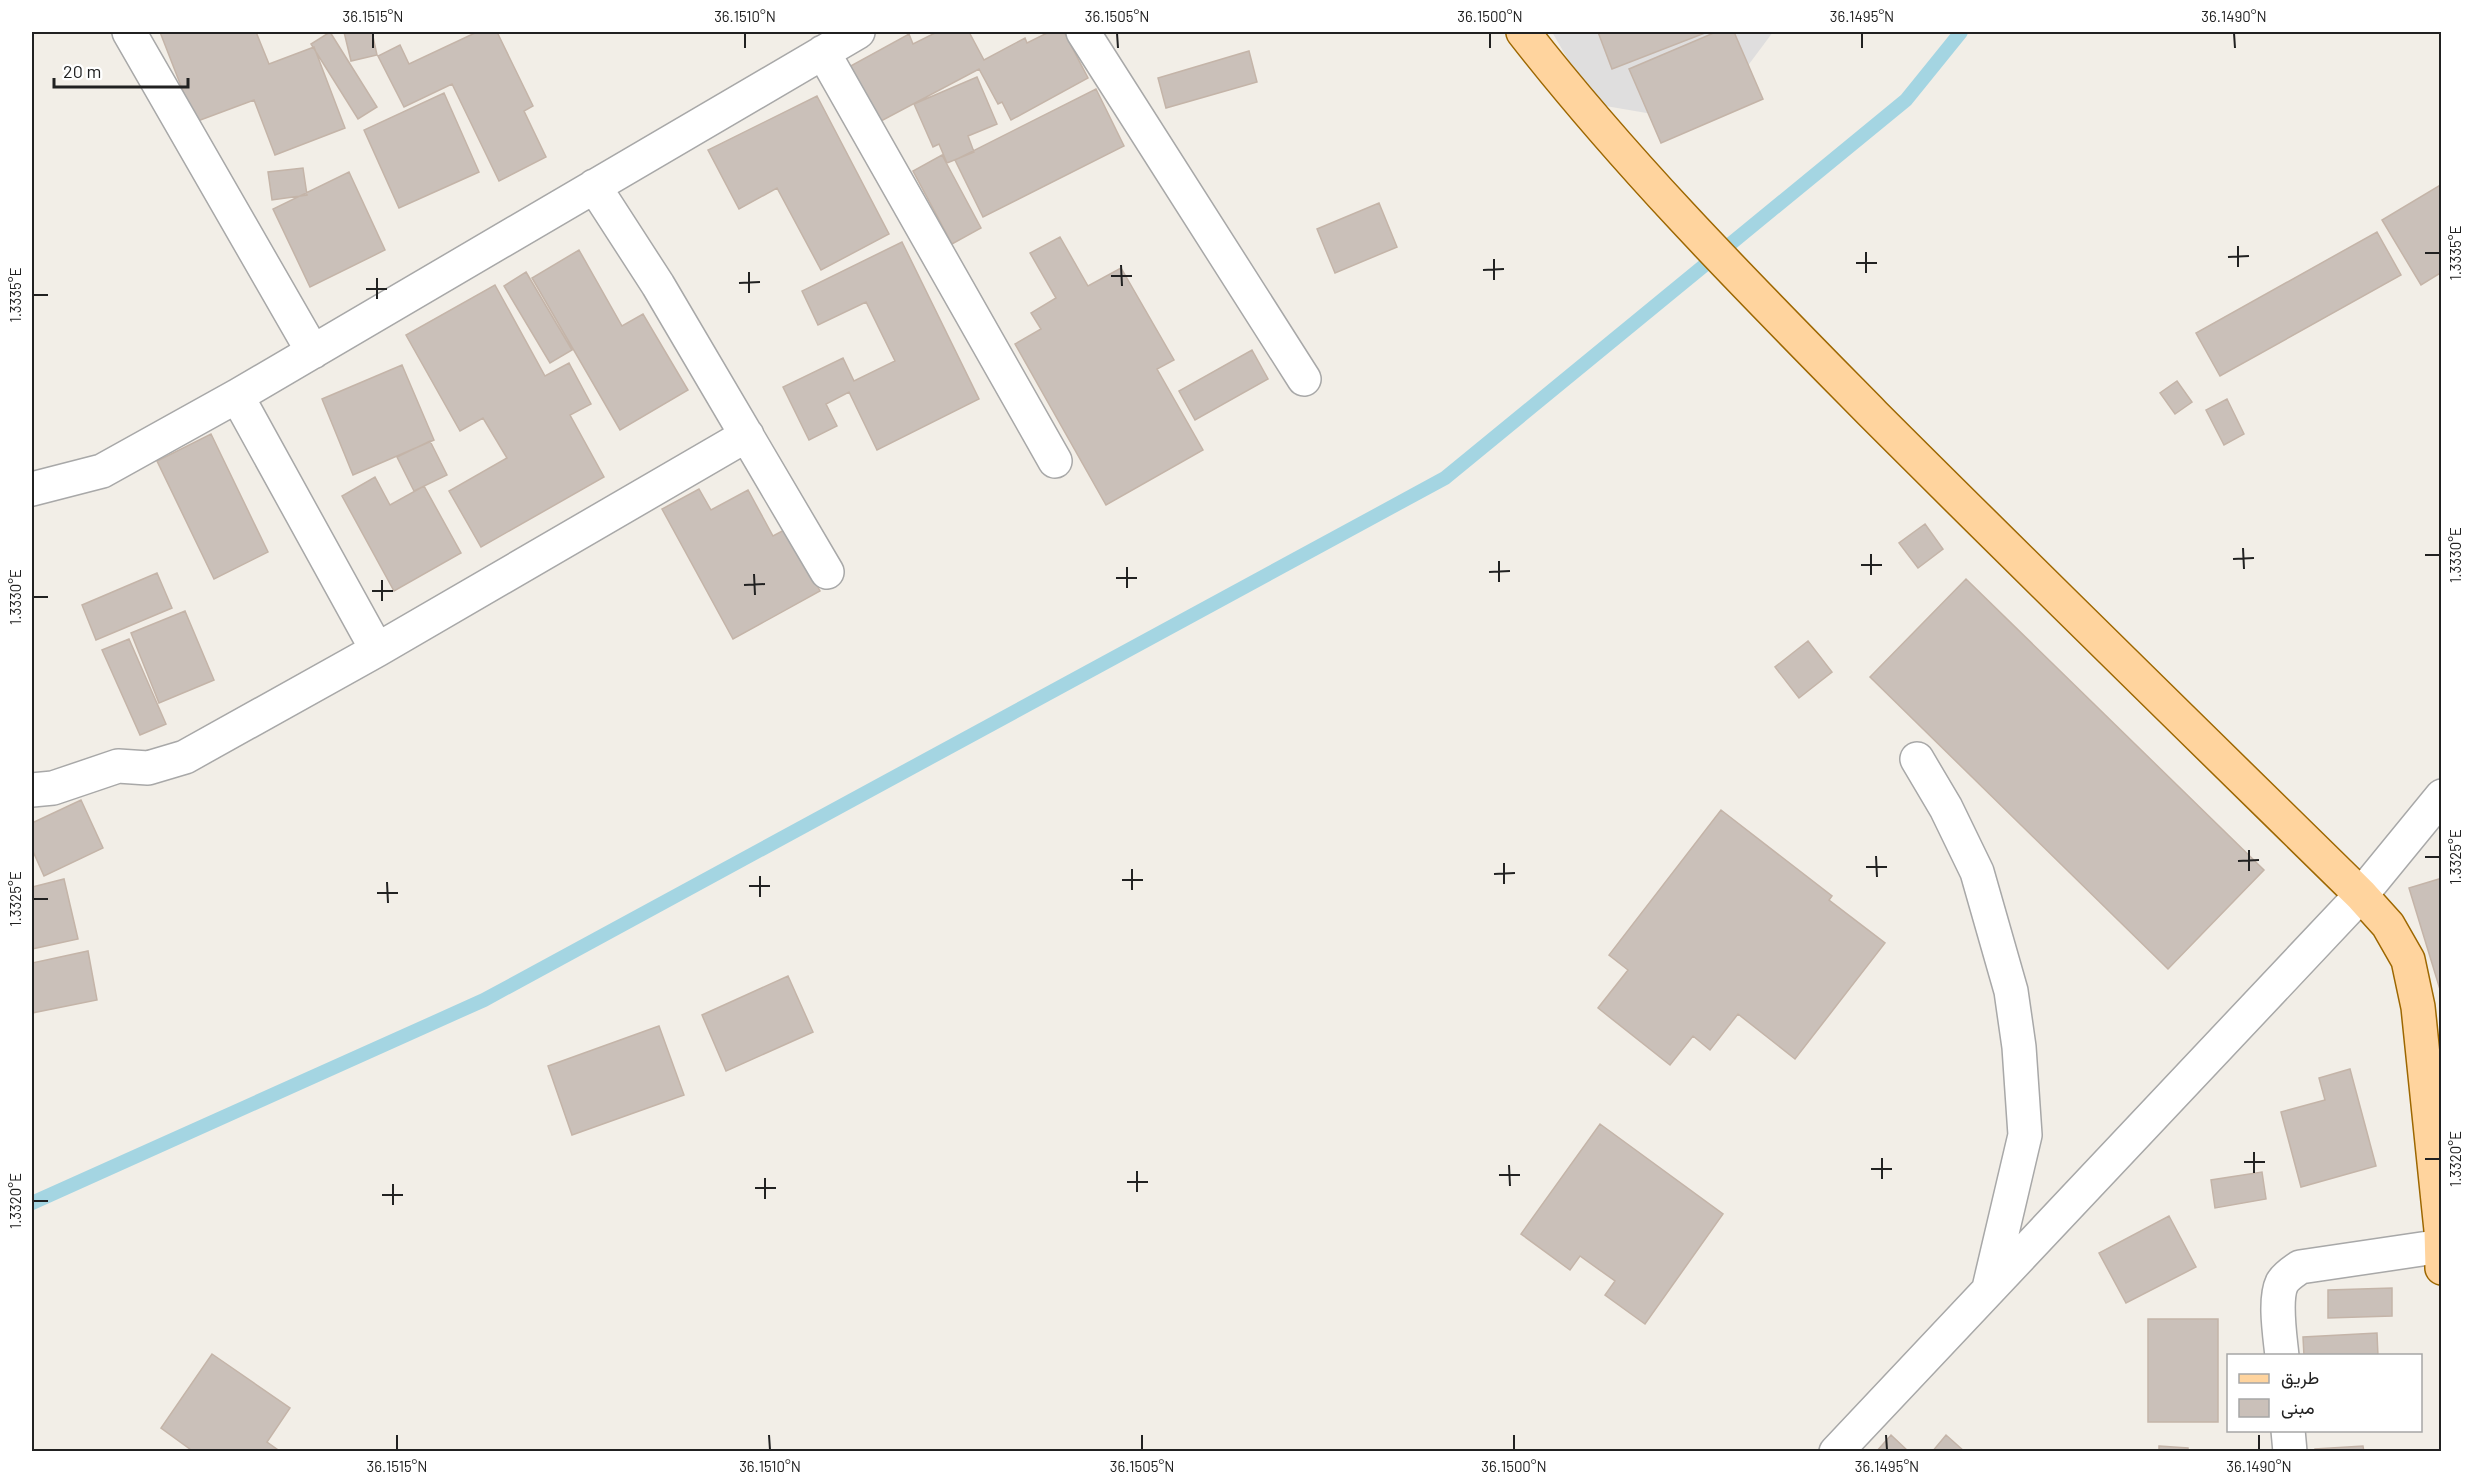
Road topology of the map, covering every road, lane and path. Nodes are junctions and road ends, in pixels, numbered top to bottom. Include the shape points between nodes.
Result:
1 (129, 32) edge
2 (858, 32) edge
3 (1083, 32) edge
4 (1523, 32) edge
5 (823, 52) junction
6 (594, 186) junction
7 (313, 352) junction
8 (1304, 379) dead end
9 (237, 396) junction
10 (747, 435) junction
11 (1055, 461) dead end
12 (32, 489) edge
13 (827, 572) dead end
14 (377, 650) junction
15 (1917, 759) dead end
16 (32, 790) edge
17 (2442, 796) edge
18 (2361, 895) junction
19 (2441, 1246) edge
20 (2442, 1268) edge
21 (1988, 1290) junction
22 (2282, 1354) edge
23 (2288, 1432) edge
24 (1836, 1452) edge
25 (2290, 1452) edge

1 - 7 street
2 - 5 street
3 - 8 street
4 - 18 main road via 1644,178 1759,299 2010,552
5 - 6 street
5 - 11 street
6 - 7 street
6 - 10 street
7 - 9 street
9 - 12 street via 102,471
9 - 14 street
10 - 13 street
10 - 14 street
14 - 16 street via 185,758 148,768 118,766 53,788
15 - 21 street via 1977,872 2011,991 2018,1036 2025,1135
17 - 18 street
18 - 19 main road via 2388,925 2409,960 2418,1007
18 - 21 street
19 - 20 main road
19 - 22 street via 2300,1267 2282,1284
21 - 24 street
23 - 25 street

